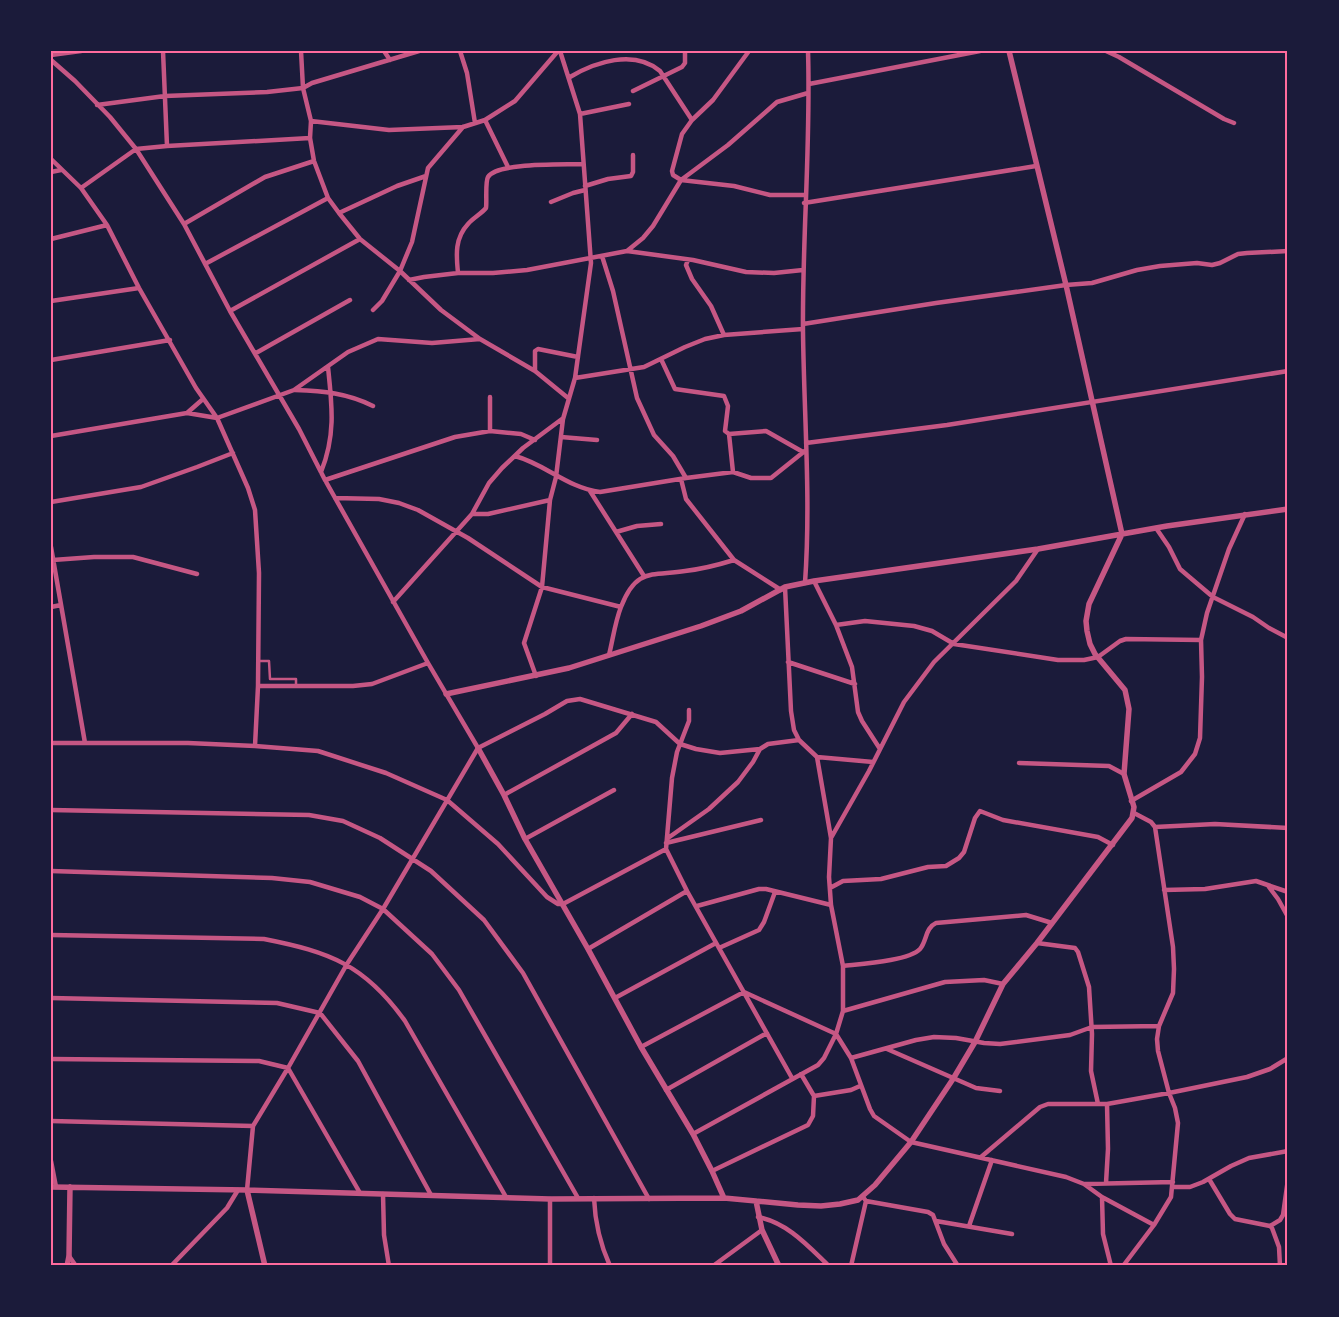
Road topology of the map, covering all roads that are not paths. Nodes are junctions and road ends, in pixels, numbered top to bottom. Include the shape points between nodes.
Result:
1 (81, 51) edge
2 (162, 51) edge
3 (300, 51) edge
4 (384, 51) edge
5 (419, 51) edge
6 (460, 51) edge
7 (559, 51) edge
8 (685, 51) edge
9 (749, 51) edge
10 (808, 51) edge
11 (980, 51) edge
12 (1009, 51) edge
13 (1106, 51) edge
14 (51, 55) edge
15 (51, 60) edge
16 (390, 60) junction
17 (570, 77) junction
18 (664, 77) junction
19 (809, 84) junction
20 (303, 88) junction
21 (633, 92) dead end
22 (808, 93) junction
23 (165, 96) junction
24 (629, 104) dead end
25 (97, 105) junction
26 (580, 114) junction
27 (486, 120) junction
28 (692, 120) junction
29 (311, 121) junction
30 (475, 123) junction
31 (1234, 123) dead end
32 (463, 127) junction
33 (310, 138) junction
34 (167, 146) junction
35 (136, 149) junction
36 (633, 155) dead end
37 (51, 158) edge
38 (314, 161) junction
39 (584, 164) junction
40 (1036, 166) junction
41 (508, 167) junction
42 (62, 170) junction
43 (51, 172) edge
44 (426, 176) junction
45 (681, 180) junction
46 (81, 188) junction
47 (585, 188) junction
48 (805, 195) junction
49 (328, 198) junction
50 (551, 202) dead end
51 (804, 203) junction
52 (339, 213) junction
53 (184, 224) junction
54 (107, 226) junction
55 (51, 239) edge
56 (360, 239) junction
57 (627, 251) junction
58 (1288, 251) edge
59 (602, 256) junction
60 (589, 257) junction
61 (688, 260) junction
62 (205, 264) junction
63 (803, 270) junction
64 (400, 271) junction
65 (458, 272) junction
66 (409, 280) junction
67 (1066, 285) junction
68 (139, 288) junction
69 (350, 300) dead end
70 (51, 301) edge
71 (373, 310) dead end
72 (230, 311) junction
73 (803, 327) junction
74 (724, 335) junction
75 (480, 339) junction
76 (170, 340) junction
77 (256, 353) junction
78 (578, 357) junction
79 (661, 359) junction
80 (51, 360) edge
81 (328, 367) junction
82 (630, 370) junction
83 (534, 371) junction
84 (1288, 371) edge
85 (575, 378) junction
86 (294, 390) junction
87 (331, 392) junction
88 (280, 396) junction
89 (490, 398) dead end
90 (568, 398) junction
91 (203, 399) junction
92 (1093, 402) junction
93 (373, 406) dead end
94 (187, 413) junction
95 (217, 418) junction
96 (563, 418) junction
97 (490, 431) junction
98 (729, 434) junction
99 (51, 436) edge
100 (561, 438) junction
101 (535, 440) junction
102 (598, 440) dead end
103 (806, 442) junction
104 (804, 451) junction
105 (233, 452) junction
106 (515, 456) junction
107 (322, 472) junction
108 (732, 472) junction
109 (556, 476) junction
110 (684, 478) junction
111 (325, 480) junction
112 (590, 491) junction
113 (335, 498) junction
114 (550, 500) junction
115 (51, 502) edge
116 (1288, 508) edge
117 (472, 514) junction
118 (1245, 514) junction
119 (661, 524) dead end
120 (1156, 528) junction
121 (456, 531) junction
122 (616, 532) junction
123 (1122, 534) junction
124 (51, 547) edge
125 (1038, 549) junction
126 (53, 560) junction
127 (734, 560) junction
128 (197, 574) dead end
129 (644, 576) junction
130 (814, 581) junction
131 (805, 582) junction
132 (542, 587) junction
133 (783, 588) junction
134 (1213, 596) junction
135 (393, 602) junction
136 (61, 605) junction
137 (51, 606) edge
138 (621, 607) junction
139 (836, 624) junction
140 (1288, 638) edge
141 (1201, 640) junction
142 (954, 644) junction
143 (609, 655) junction
144 (1098, 657) junction
145 (258, 661) junction
146 (788, 662) junction
147 (428, 663) junction
148 (536, 676) junction
149 (855, 684) junction
150 (258, 686) junction
151 (296, 686) junction
152 (446, 694) junction
153 (689, 710) dead end
154 (632, 714) junction
155 (800, 740) junction
156 (51, 743) edge
157 (85, 743) junction
158 (680, 744) junction
159 (255, 746) junction
160 (478, 748) junction
161 (760, 748) junction
162 (880, 749) junction
163 (816, 757) junction
164 (873, 762) junction
165 (1019, 763) dead end
166 (1124, 774) junction
167 (614, 790) dead end
168 (504, 795) junction
169 (447, 800) junction
170 (1131, 801) junction
171 (51, 810) edge
172 (1134, 813) junction
173 (761, 820) dead end
174 (1154, 827) junction
175 (1288, 828) edge
176 (831, 838) junction
177 (525, 839) junction
178 (667, 843) junction
179 (1113, 845) junction
180 (412, 859) junction
181 (51, 871) edge
182 (1268, 886) junction
183 (830, 888) junction
184 (1164, 890) junction
185 (687, 891) junction
186 (775, 892) junction
187 (1288, 892) edge
188 (563, 904) junction
189 (831, 905) junction
190 (697, 906) junction
191 (383, 909) junction
192 (1288, 917) edge
193 (1052, 923) junction
194 (51, 935) edge
195 (1037, 943) junction
196 (718, 946) junction
197 (588, 949) junction
198 (347, 964) junction
199 (843, 966) junction
200 (1003, 984) junction
201 (744, 992) junction
202 (51, 998) edge
203 (615, 998) junction
204 (843, 1011) junction
205 (320, 1013) junction
206 (1159, 1026) junction
207 (1092, 1027) junction
208 (767, 1033) junction
209 (836, 1034) junction
210 (975, 1042) junction
211 (640, 1047) junction
212 (888, 1049) junction
213 (851, 1058) junction
214 (1288, 1058) edge
215 (51, 1059) edge
216 (288, 1068) junction
217 (801, 1074) junction
218 (792, 1078) junction
219 (953, 1079) junction
220 (860, 1086) junction
221 (666, 1090) junction
222 (1000, 1091) dead end
223 (1169, 1093) junction
224 (814, 1096) junction
225 (1098, 1104) junction
226 (1108, 1104) junction
227 (51, 1121) edge
228 (252, 1126) junction
229 (692, 1134) junction
230 (911, 1142) junction
231 (1288, 1152) edge
232 (981, 1157) junction
233 (992, 1160) junction
234 (51, 1161) edge
235 (712, 1171) junction
236 (1209, 1179) junction
237 (1288, 1179) edge
238 (1106, 1183) junction
239 (1084, 1184) junction
240 (1173, 1184) junction
241 (54, 1187) edge
242 (70, 1187) junction
243 (238, 1190) junction
244 (247, 1190) junction
245 (360, 1192) junction
246 (383, 1194) junction
247 (432, 1195) junction
248 (506, 1197) junction
249 (1102, 1197) junction
250 (550, 1198) junction
251 (578, 1198) junction
252 (594, 1198) junction
253 (724, 1198) junction
254 (649, 1199) junction
255 (864, 1199) junction
256 (756, 1202) junction
257 (758, 1217) junction
258 (936, 1221) junction
259 (1154, 1225) junction
260 (969, 1226) junction
261 (1270, 1226) junction
262 (762, 1230) junction
263 (1012, 1234) dead end
264 (69, 1256) junction
265 (777, 1265) edge
266 (67, 1266) edge
267 (76, 1266) edge
268 (171, 1266) edge
269 (265, 1266) edge
270 (389, 1266) edge
271 (550, 1266) edge
272 (610, 1266) edge
273 (713, 1266) edge
274 (830, 1266) edge
275 (851, 1266) edge
276 (958, 1266) edge
277 (1111, 1266) edge
278 (1123, 1266) edge
279 (1280, 1266) edge

1 - 14 street
2 - 23 street
3 - 20 street
4 - 16 street
5 - 16 street
6 - 30 street
7 - 17 street
7 - 27 street via 515,101
8 - 18 street via 682,67
9 - 28 street via 713,100
10 - 19 street
11 - 19 street
12 - 40 street
13 - 31 street
15 - 25 street
16 - 20 street
17 - 18 street via 607,61 633,60 654,66
17 - 26 street
18 - 21 street
18 - 28 street
19 - 22 street
20 - 23 street
20 - 29 street
22 - 45 street via 777,102
22 - 48 street
23 - 25 street
23 - 34 street
24 - 26 street
25 - 35 street
26 - 39 street
27 - 30 street
27 - 41 street
28 - 45 street via 682,134 672,171
29 - 32 street via 389,130
29 - 33 street
30 - 32 street
32 - 44 street via 432,163
33 - 34 street
33 - 38 street
34 - 35 street
35 - 46 street
35 - 53 street
36 - 47 street via 631,176 608,179
37 - 42 street
38 - 49 street
38 - 53 street via 265,178
39 - 41 street
39 - 47 street
40 - 51 street
40 - 67 street
41 - 65 street via 490,174 486,180 486,208 460,234 456,246
42 - 43 street
42 - 46 street
44 - 52 street
44 - 64 street via 412,242
45 - 48 street via 770,194
45 - 57 street via 653,226
46 - 54 street
47 - 50 street
47 - 60 street
48 - 51 street
49 - 52 street
49 - 62 street
51 - 63 street
52 - 56 street
53 - 62 street
54 - 55 street
54 - 68 street
56 - 64 street
56 - 72 street
57 - 59 street
57 - 61 street
58 - 67 street via 1238,254 1212,265 1197,263 1137,270 1092,283
59 - 60 street
59 - 82 street
60 - 65 street via 527,270
60 - 78 street via 591,263
61 - 63 street via 746,272
61 - 74 street via 686,265 692,279 712,306
62 - 72 street
63 - 73 street
64 - 66 street
64 - 71 street
65 - 66 street
66 - 75 street via 441,310
67 - 73 street
67 - 92 street
68 - 70 street
68 - 76 street
69 - 77 street
72 - 77 street
73 - 74 street
73 - 103 street
74 - 79 street via 694,343
75 - 81 street via 432,343 378,339 348,352
75 - 83 street
76 - 80 street
76 - 91 street
77 - 88 street
78 - 83 street via 541,348 535,351
78 - 85 street
79 - 82 street
79 - 98 street via 675,389 724,396 728,406 725,431
81 - 86 street
81 - 87 street
82 - 85 street
82 - 110 street via 636,398 654,435 673,456
83 - 90 street
84 - 92 street
85 - 90 street
86 - 87 street
86 - 88 street
87 - 93 street
87 - 107 street via 332,430
88 - 95 street
88 - 107 street
89 - 97 street
90 - 96 street
91 - 94 street
91 - 95 street
92 - 103 street via 947,426
92 - 123 street
94 - 95 street
94 - 99 street
95 - 105 street
96 - 100 street
96 - 101 street
97 - 101 street via 521,434
97 - 111 street via 455,437
98 - 104 street via 766,432
98 - 108 street
100 - 102 street
100 - 109 street
101 - 106 street
103 - 104 street
104 - 108 street via 771,478 751,478
104 - 131 street via 808,544
105 - 115 street via 142,487
105 - 145 street via 255,510 259,572
106 - 109 street via 529,460
106 - 117 street via 489,483
107 - 111 street
108 - 110 street
109 - 112 street
109 - 114 street
110 - 112 street
110 - 127 street via 686,499
111 - 113 street
112 - 122 street
113 - 121 street via 399,503
113 - 135 street
114 - 117 street via 488,514
114 - 132 street
116 - 118 street
117 - 121 street
118 - 120 street
118 - 134 street via 1228,549
119 - 122 street
120 - 123 street
120 - 134 street via 1180,569
121 - 132 street
121 - 135 street
122 - 129 street
123 - 125 street
123 - 144 street via 1089,604 1087,631
124 - 126 street
125 - 130 street
125 - 142 street via 1016,581
126 - 128 street via 133,557
126 - 136 street
127 - 129 street via 709,568
127 - 133 street
129 - 138 street via 627,594
130 - 131 street
130 - 139 street
131 - 133 street
132 - 138 street
132 - 148 street via 524,643
133 - 143 street via 741,611
133 - 146 street
134 - 140 street
134 - 141 street
135 - 147 street
136 - 137 street
136 - 157 street
138 - 143 street
139 - 142 street via 865,621 914,626
139 - 149 street
141 - 144 street via 1126,639
141 - 170 street via 1200,738 1195,754 1180,772
142 - 144 street via 1058,660
142 - 162 street via 934,662 904,702
143 - 148 street
144 - 166 street via 1128,697
145 - 150 street
145 - 151 lane via 269,661 270,679 296,679
146 - 149 street
146 - 155 street via 790,711
147 - 151 street via 372,684
147 - 152 street
148 - 152 street
149 - 162 street via 858,712
150 - 151 street
150 - 159 street
152 - 160 street
153 - 158 street via 689,721
154 - 158 street via 660,724
154 - 160 street via 573,699
154 - 168 street via 616,733
155 - 161 street
155 - 163 street
156 - 157 street
157 - 159 street
158 - 161 street via 720,753
158 - 178 street via 672,778
159 - 169 street via 318,751 386,773
160 - 168 street
160 - 169 street
161 - 178 street via 738,782
162 - 164 street
163 - 164 street
163 - 176 street
164 - 176 street
165 - 166 street via 1109,766
166 - 170 street
167 - 177 street
168 - 177 street
169 - 180 street
169 - 188 street via 498,844 547,897
170 - 172 street
171 - 180 street via 310,815 343,821 380,838
172 - 174 street
172 - 179 street
173 - 178 street
174 - 175 street via 1215,824
174 - 184 street
176 - 183 street
177 - 188 street
178 - 185 street
178 - 188 street
179 - 183 street via 1098,837 1003,820 980,811 964,852 946,866 928,867 881,879 843,881
179 - 193 street
180 - 191 street
180 - 254 street via 431,871 484,920 523,973
181 - 191 street via 310,882 360,897
182 - 184 street via 1256,881 1205,889
182 - 187 street
182 - 192 street
183 - 189 street
184 - 206 street via 1174,969 1173,993
185 - 190 street
185 - 197 street
186 - 189 street
186 - 190 street via 759,889
186 - 196 street via 759,930
188 - 197 street
189 - 199 street
190 - 196 street
191 - 198 street
191 - 251 street via 432,954 459,990
193 - 195 street
193 - 199 street via 1026,915 936,923 929,928 918,952 880,963
194 - 198 street via 264,939 325,954
195 - 200 street
195 - 207 street via 1075,948 1078,952 1089,987
196 - 201 street
196 - 203 street
197 - 203 street
198 - 205 street
198 - 248 street via 390,1000 405,1021
199 - 204 street
200 - 204 street via 984,980 945,982
200 - 210 street
201 - 208 street
201 - 209 street
201 - 211 street
202 - 205 street via 277,1003
203 - 211 street
204 - 209 street
205 - 216 street
205 - 247 street via 358,1061
206 - 207 street
206 - 223 street via 1158,1051
207 - 210 street via 1062,1036 1000,1044
207 - 225 street via 1091,1071
208 - 218 street
208 - 221 street
209 - 213 street
209 - 217 street via 818,1065
210 - 212 street via 934,1037
210 - 219 street
211 - 221 street
212 - 213 street
212 - 219 street
213 - 220 street
214 - 223 street via 1247,1077
215 - 216 street via 259,1060
216 - 228 street
216 - 245 street
217 - 218 street
217 - 224 street
218 - 229 street
219 - 222 street via 976,1088
219 - 230 street
220 - 224 street
220 - 230 street via 874,1116
221 - 229 street
223 - 226 street
223 - 240 street via 1178,1123
224 - 235 street via 813,1116 808,1125
225 - 226 street
225 - 232 street via 1043,1106
226 - 238 street
227 - 228 street
228 - 244 street
229 - 235 street
230 - 232 street
230 - 255 street
231 - 236 street via 1249,1158
232 - 233 street
233 - 239 street
233 - 260 street
234 - 241 street
235 - 253 street
236 - 240 street via 1190,1186
236 - 261 street via 1235,1219
237 - 261 street via 1282,1215
238 - 239 street
238 - 240 street
239 - 249 street
240 - 259 street via 1171,1197
241 - 242 street
242 - 243 street
242 - 264 street
243 - 244 street
243 - 268 street via 226,1208
244 - 245 street
244 - 269 street
245 - 246 street
246 - 247 street
246 - 270 street
247 - 248 street
248 - 250 street
249 - 259 street
249 - 277 street via 1103,1234
250 - 251 street
250 - 271 street
251 - 252 street
252 - 254 street
252 - 272 street via 595,1216
253 - 254 street
253 - 256 street
255 - 256 street via 821,1206
255 - 258 street via 928,1212
255 - 275 street
256 - 257 street
257 - 262 street
257 - 274 street via 783,1225
258 - 260 street
258 - 276 street via 944,1244
259 - 278 street
260 - 263 street
261 - 279 street via 1279,1247
262 - 265 street
262 - 273 street
264 - 266 street
264 - 267 street

